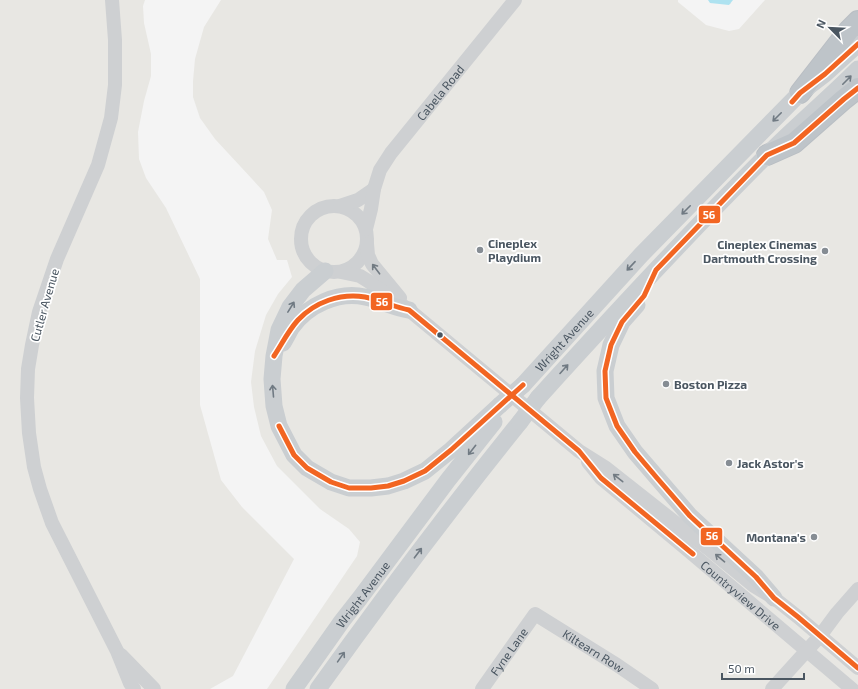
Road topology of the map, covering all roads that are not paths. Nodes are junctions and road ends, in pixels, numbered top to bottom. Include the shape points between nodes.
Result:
1 (112, 0) edge
2 (515, 0) edge
3 (858, 21) edge
4 (858, 44) edge
5 (858, 69) edge
6 (858, 88) edge
7 (800, 94) junction
8 (767, 155) junction
9 (374, 190) junction
10 (340, 206) junction
11 (366, 229) junction
12 (367, 244) junction
13 (656, 270) junction
14 (333, 272) junction
15 (409, 310) junction
16 (274, 356) junction
17 (502, 407) junction
18 (579, 451) junction
19 (858, 588) edge
20 (774, 598) junction
21 (535, 614) joint
22 (820, 636) junction
23 (117, 651) junction
24 (807, 651) junction
25 (858, 668) edge
26 (134, 689) edge
27 (154, 689) edge
28 (294, 689) edge
29 (318, 689) edge
30 (482, 689) edge
31 (652, 689) edge
32 (772, 689) edge
33 (852, 689) edge

1 - 23 street, Cutler Avenue via 115,85 111,118 98,165 57,259 39,312 28,369 27,398 34,467 52,523
2 - 9 street, Cabela Road via 391,153 380,170
3 - 7 highway
4 - 7 main road, Wright Avenue
8 -> 5 main road, Wright Avenue
6 - 8 highway via 794,143
7 -> 17 main road, Wright Avenue, bridge via 641,255
8 - 13 main road, Wright Avenue
9 - 10 street via 358,200
9 - 11 street, Cabela Road
10 - 11 street via 356,214
10 - 14 street via 324,207 314,212 307,219 300,240 307,260 315,267
11 - 12 street
12 - 14 street via 361,259 355,265
15 -> 12 street, Countryview Drive via 372,264
13 - 20 main road via 644,296 622,322 611,345 605,371 606,398 617,426 635,452 690,516 756,577
29 -> 13 main road, Wright Avenue, bridge via 416,556 538,398
14 - 15 street, Countryview Drive via 360,276
16 -> 14 main road via 279,330 290,307 303,290
15 - 16 main road via 354,296 337,297 319,303 292,327
15 - 18 street, Countryview Drive
17 -> 16 main road via 425,471 388,486 349,488 331,482 307,468 294,455 279,426 274,406
17 -> 28 main road, Wright Avenue
20 -> 18 street, Countryview Drive via 754,586 606,468
18 - 24 street, Countryview Drive via 601,478
19 - 22 street
20 - 22 street, Countryview Drive
21 - 30 street, Fyne Lane
21 - 31 street, Kiltearn Row
22 - 24 street
22 - 25 street, Countryview Drive
23 - 26 street, Cutler Avenue
23 - 27 street, Cutler Avenue
24 - 32 street
24 - 33 street, Countryview Drive

